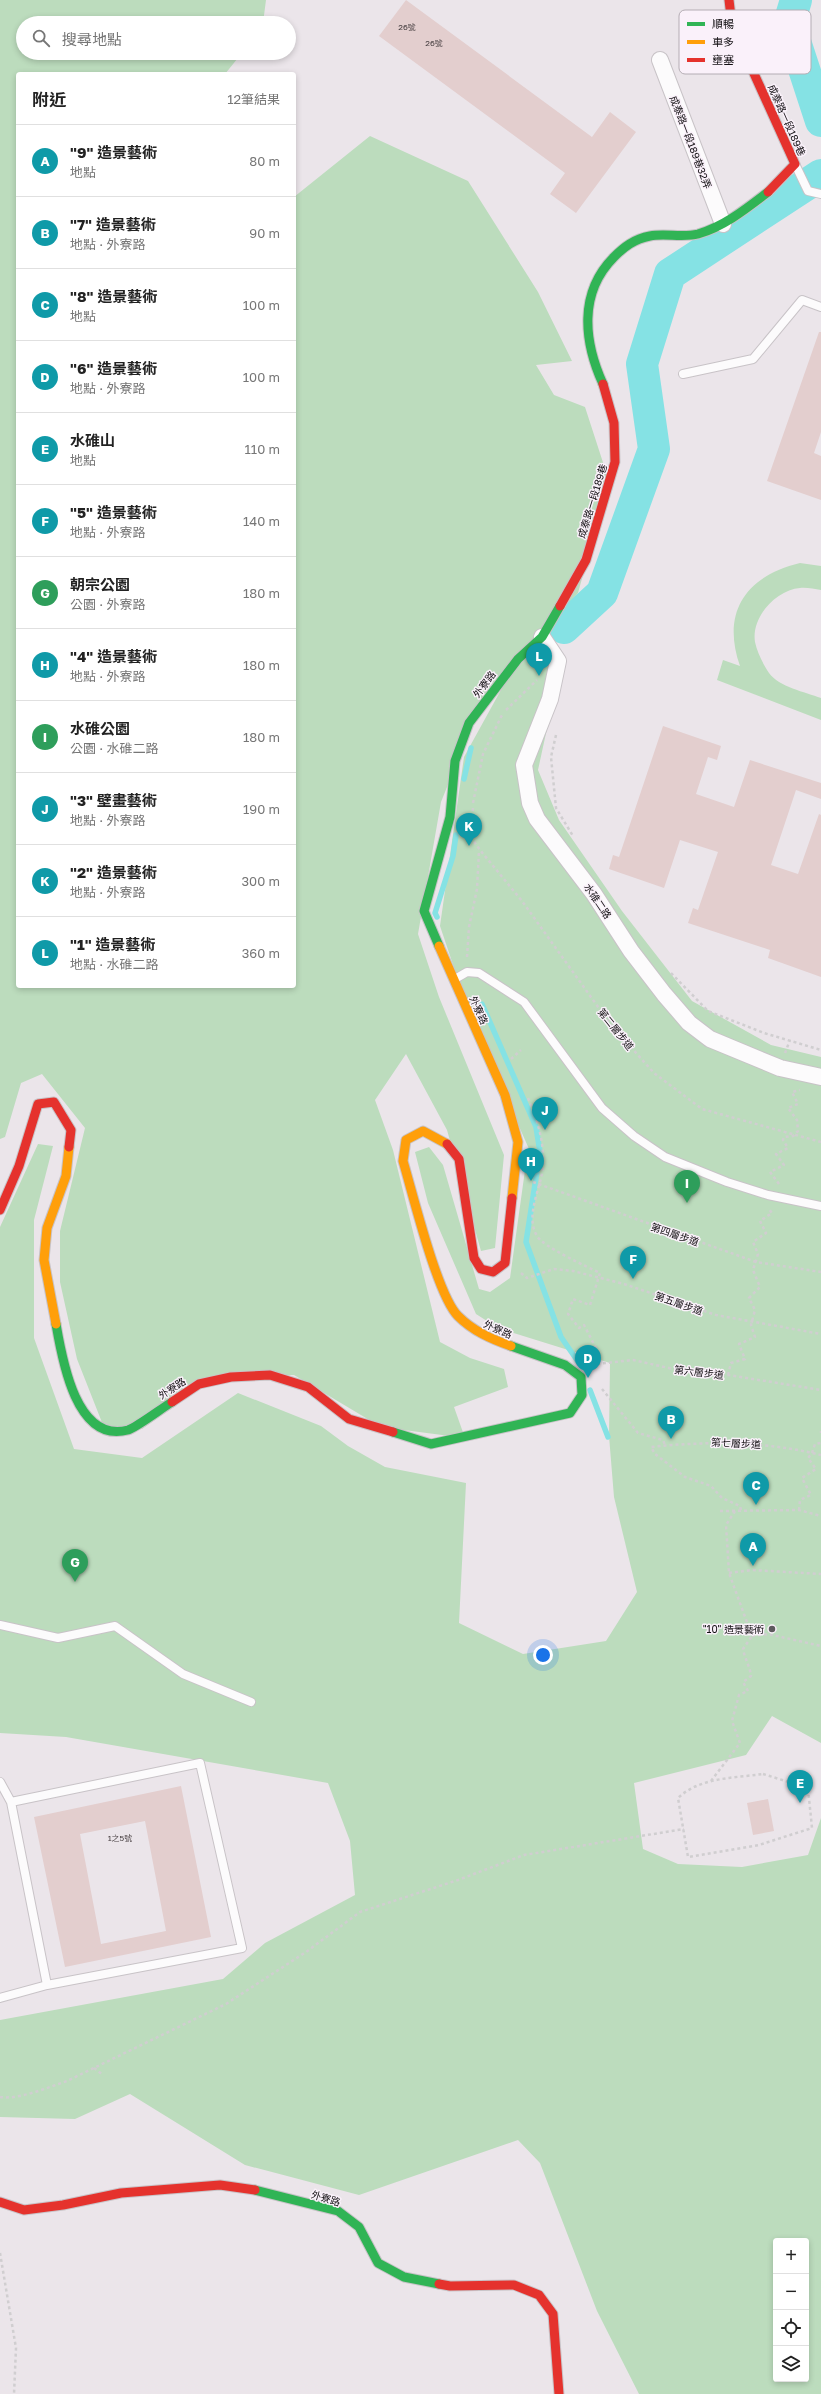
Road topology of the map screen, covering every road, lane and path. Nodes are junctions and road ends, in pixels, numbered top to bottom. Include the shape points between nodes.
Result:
1 (729, 0) edge
2 (730, 10) edge
3 (660, 60) dead end
4 (754, 74) edge
5 (795, 164) junction
6 (821, 194) edge
7 (723, 224) junction
8 (821, 307) edge
9 (683, 374) dead end
10 (542, 637) junction
11 (538, 678) dead end
12 (557, 728) dead end
13 (576, 840) dead end
14 (480, 850) junction
15 (467, 972) junction
16 (670, 972) dead end
17 (453, 980) junction
18 (821, 1050) edge
19 (821, 1077) edge
20 (806, 1089) dead end
21 (794, 1136) junction
22 (821, 1142) edge
23 (533, 1182) dead end
24 (539, 1183) junction
25 (768, 1195) junction
26 (821, 1206) edge
27 (0, 1210) edge
28 (756, 1262) junction
29 (821, 1272) edge
30 (528, 1278) dead end
31 (600, 1278) junction
32 (752, 1321) junction
33 (821, 1334) edge
34 (597, 1363) junction
35 (594, 1371) dead end
36 (728, 1375) junction
37 (581, 1377) junction
38 (599, 1385) dead end
39 (821, 1390) edge
40 (821, 1443) edge
41 (665, 1446) junction
42 (812, 1453) junction
43 (821, 1455) edge
44 (741, 1510) junction
45 (799, 1510) junction
46 (720, 1511) dead end
47 (735, 1511) junction
48 (821, 1516) edge
49 (729, 1573) junction
50 (821, 1574) edge
51 (0, 1625) edge
52 (752, 1636) junction
53 (821, 1646) edge
54 (251, 1702) dead end
55 (711, 1781) junction
56 (0, 1782) edge
57 (11, 1802) junction
58 (684, 1829) junction
59 (47, 1985) junction
60 (0, 1998) edge
61 (93, 2067) junction
62 (103, 2075) dead end
63 (0, 2097) edge
64 (0, 2202) edge
65 (0, 2253) edge
66 (14, 2394) edge
67 (559, 2394) edge

1 - 2 street, 成泰路一段189巷
3 - 7 street, 成泰路一段189巷32弄
4 - 5 street, 成泰路一段189巷
5 - 6 lane via 808,191
5 - 7 street, 成泰路一段189巷 via 768,192
7 - 10 street, 成泰路一段189巷 via 697,234 650,236 627,244 603,268 590,293 587,325 592,360 604,386 614,423 615,462 586,560
8 - 9 lane via 802,300 752,359
10 - 17 street, 外寮路 via 509,669 469,723 455,761 450,817 424,911
10 - 19 street, 水碓二路 via 558,661 550,698 524,765 530,803 537,819 594,894 636,957 689,1023 710,1039 780,1068
11 - 14 path, 第二層步道 via 503,713 483,754 473,803 471,835
12 - 13 path via 551,757 556,808
14 - 15 path via 477,889 469,927
14 - 21 path, 第二層步道 via 522,901 611,1025 654,1073 702,1109
15 - 17 lane
15 - 25 lane via 479,973 524,1002 602,1108 634,1136 666,1157 727,1182
16 - 18 path via 708,1011 764,1033
17 - 37 street, 外寮路 via 505,1095 518,1142 505,1263 493,1272 481,1269 474,1258 460,1159 444,1139 423,1131 406,1140 403,1161 440,1281 457,1315 473,1329 493,1340 565,1365
20 - 21 path via 792,1092 798,1104 788,1108 797,1120 798,1131
21 - 22 path, 第二層步道
21 - 25 path via 784,1137 788,1148 776,1154 784,1165 770,1172 779,1183 770,1188
23 - 24 path, 第四層步道
24 - 28 path, 第四層步道 via 634,1220
24 - 31 path via 533,1222 537,1237 600,1273
25 - 26 lane
25 - 28 path via 764,1203 772,1213 760,1221 766,1233 753,1242 758,1254
27 - 37 street, 外寮路 via 19,1166 38,1104 54,1102 71,1130 66,1176 47,1228 44,1260 64,1367 85,1416 104,1430 128,1430 199,1384 231,1377 270,1375 308,1386 349,1418 431,1444 570,1413 582,1395
28 - 29 path, 第四層步道
28 - 32 path via 752,1270 760,1287 749,1298 755,1310
30 - 31 path, 第五層步道 via 554,1269
31 - 32 path, 第五層步道 via 716,1315
31 - 34 path via 590,1305 573,1299 568,1314 579,1328 584,1325 598,1352
32 - 33 path, 第五層步道
32 - 36 path via 755,1337 740,1344 745,1359 730,1363
34 - 35 path
34 - 36 path, 第六層步道 via 633,1360 688,1372
34 - 37 path
36 - 39 path, 第六層步道
38 - 41 path via 638,1433 663,1440
40 - 42 path via 815,1444
41 - 42 path, 第七層步道 via 704,1442 775,1445
41 - 44 path, 第七層步道 via 650,1447 655,1454 685,1477 711,1486 722,1498 740,1506
42 - 43 path, 第七層步道
42 - 45 path via 808,1458 816,1469 802,1478 811,1495 800,1500
44 - 45 path
44 - 47 path
45 - 48 path
46 - 47 path
47 - 49 path via 726,1525
49 - 50 path via 752,1570
49 - 52 path
51 - 54 lane via 58,1638 116,1626 183,1674
52 - 53 path via 768,1634
52 - 55 path via 743,1649 751,1676 743,1682 748,1691 739,1695 732,1721 740,1742
55 - 58 path via 686,1791 678,1798
55 - 58 path via 763,1774 808,1788 812,1828 759,1845 688,1857
56 - 57 lane
57 - 59 lane
57 - 59 lane via 200,1763 242,1948
58 - 61 path via 524,1856 360,1912 306,1952 226,2004 140,2047
59 - 60 lane
61 - 62 path
61 - 63 path via 67,2081 39,2091
64 - 67 street, 外寮路 via 24,2210 121,2193 220,2185 256,2190 338,2211 359,2227 378,2263 404,2277 450,2286 514,2285 539,2294 553,2314
65 - 66 path via 16,2348

